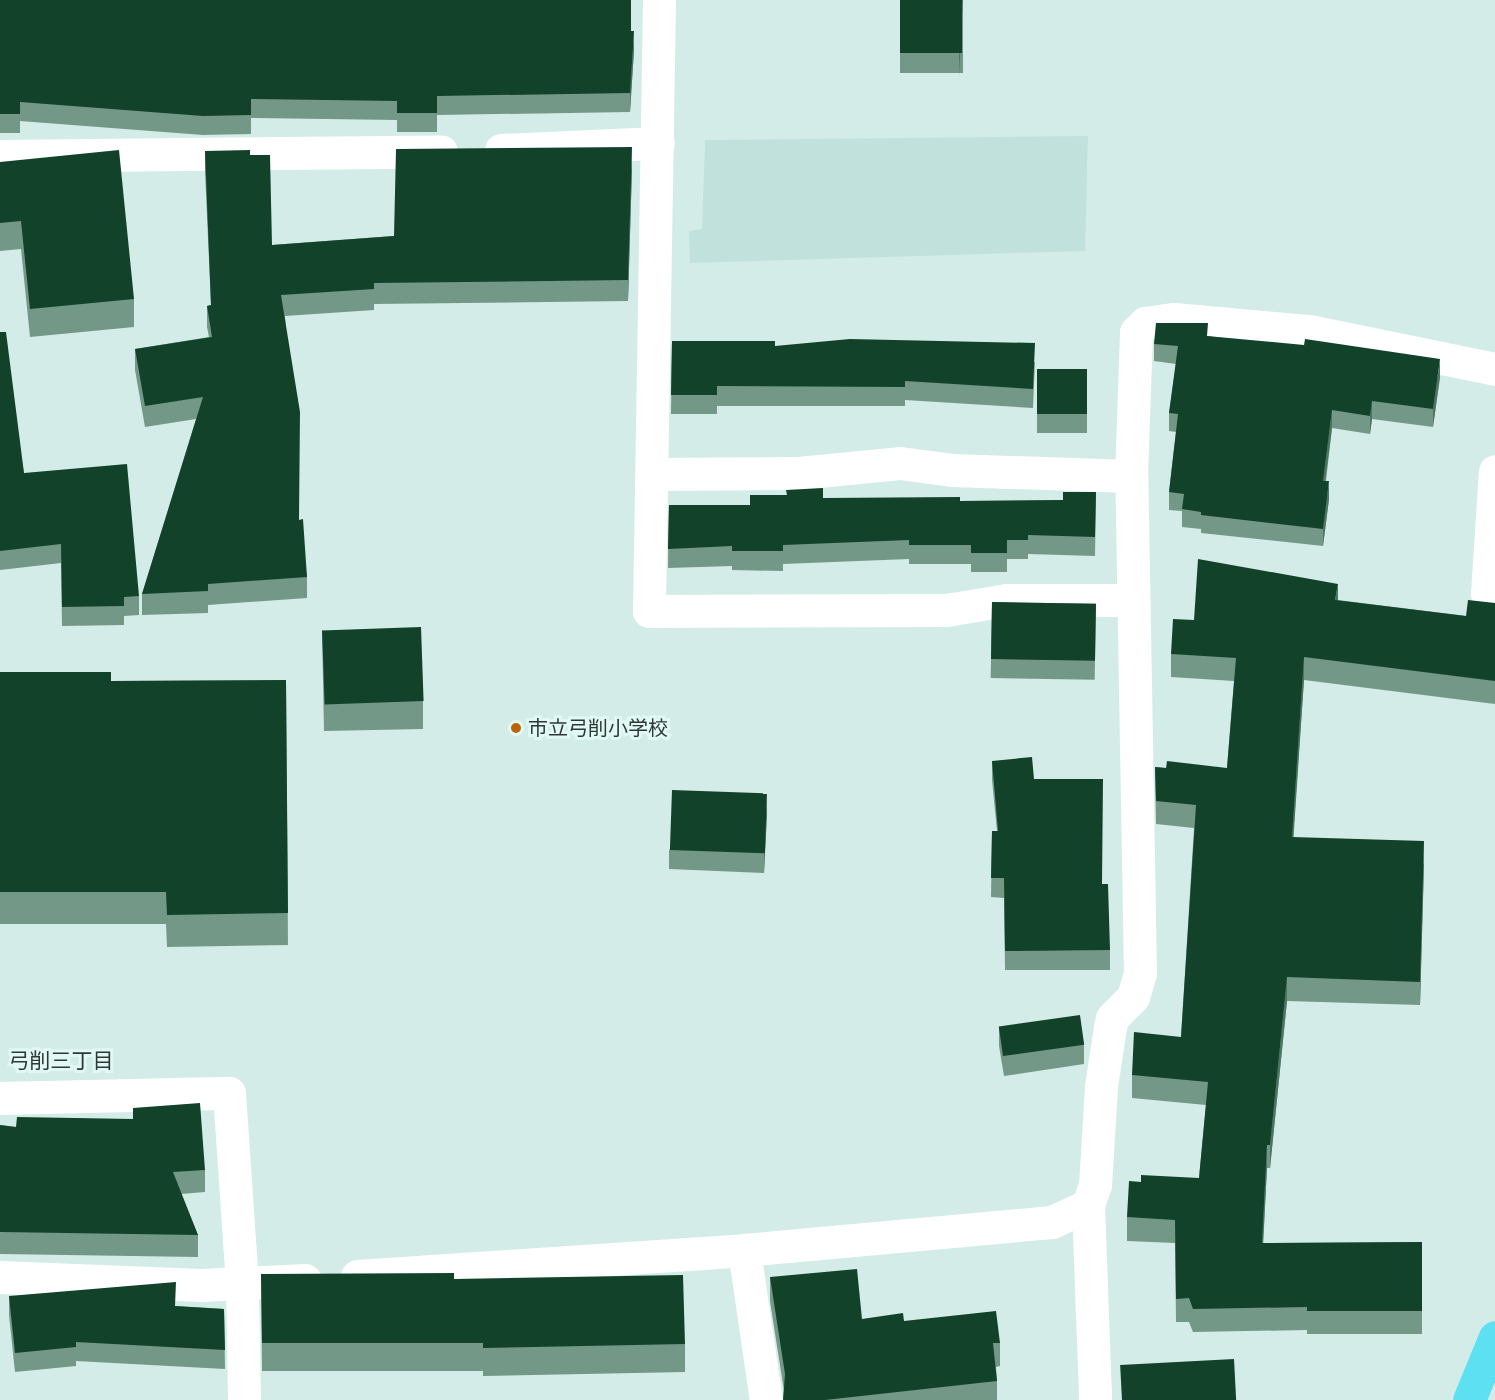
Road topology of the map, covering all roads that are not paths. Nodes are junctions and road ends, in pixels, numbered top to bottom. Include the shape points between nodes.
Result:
1 (659, 0) edge
2 (658, 143) junction
3 (0, 156) edge
4 (1495, 369) edge
5 (1495, 471) edge
6 (652, 474) junction
7 (1131, 476) junction
8 (1487, 594) dead end
9 (1132, 600) junction
10 (0, 1098) edge
11 (1088, 1205) junction
12 (744, 1250) junction
13 (0, 1277) edge
14 (242, 1284) junction
15 (1495, 1337) edge
16 (244, 1400) edge
17 (766, 1400) edge
18 (1095, 1400) edge
19 (1468, 1400) edge

1 - 2 street
2 - 3 street via 482,150
2 - 6 street
4 - 7 street via 1326,333 1174,319 1145,323 1136,332
5 - 8 street
6 - 7 street via 798,473 900,463 952,470
6 - 9 street via 649,610 945,609 1007,600
7 - 9 street
9 - 11 street via 1140,974 1133,997 1112,1018 1101,1086 1095,1185
10 - 14 street via 229,1093
11 - 12 street via 1052,1222
11 - 18 street
12 - 14 street
12 - 17 street
13 - 14 street
14 - 16 street
15 - 19 highway

